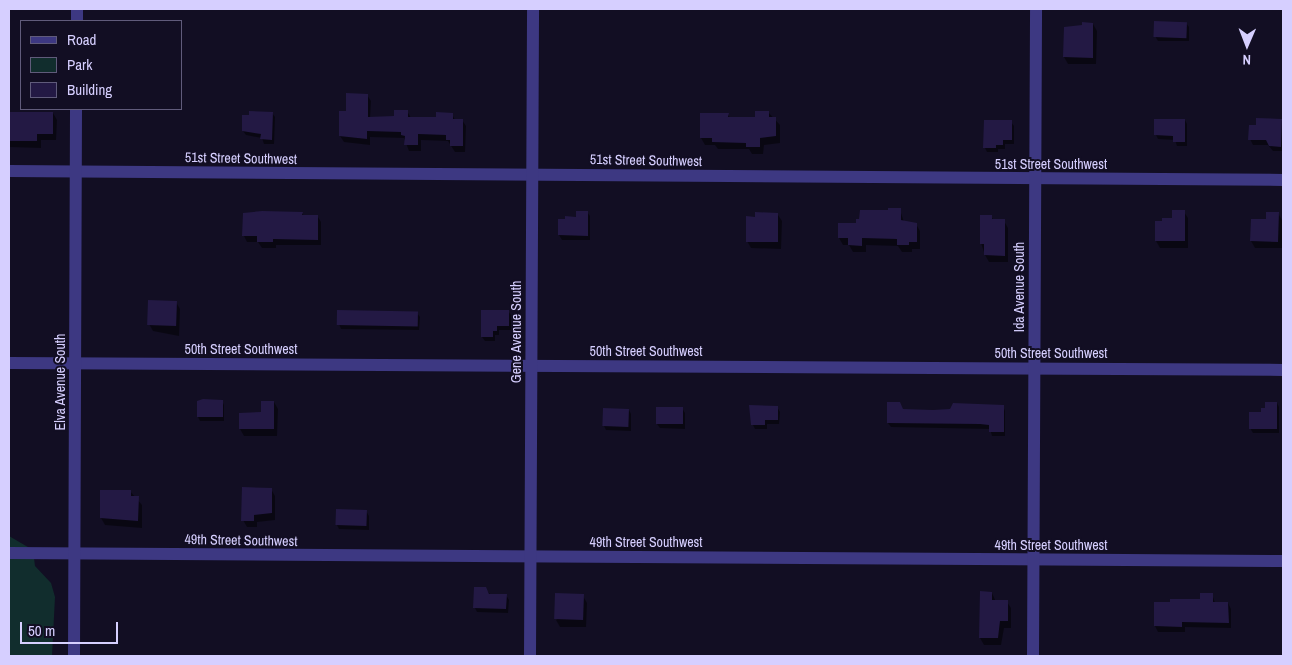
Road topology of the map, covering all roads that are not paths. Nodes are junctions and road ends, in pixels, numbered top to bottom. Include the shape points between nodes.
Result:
1 (533, 9) edge
2 (1036, 9) edge
3 (76, 110) edge
4 (9, 171) edge
5 (76, 171) junction
6 (532, 174) junction
7 (1035, 179) junction
8 (1283, 180) edge
9 (9, 363) edge
10 (75, 363) junction
11 (531, 366) junction
12 (1034, 369) junction
13 (1283, 370) edge
14 (9, 553) edge
15 (74, 553) junction
16 (530, 558) junction
17 (1033, 560) junction
18 (1283, 561) edge
19 (74, 656) edge
20 (530, 656) edge
21 (1033, 656) edge

1 - 6 street, Gene Avenue South
2 - 7 street, Ida Avenue South
3 - 5 street, Elva Avenue South
4 - 5 street, 51st Street Southwest
5 - 6 street, 51st Street Southwest
5 - 10 street, Elva Avenue South
6 - 7 street, 51st Street Southwest
6 - 11 street, Gene Avenue South
7 - 8 street, 51st Street Southwest
7 - 12 street, Ida Avenue South
9 - 10 street, 50th Street Southwest
10 - 11 street, 50th Street Southwest
10 - 15 street, Elva Avenue South
11 - 12 street, 50th Street Southwest
11 - 16 street, Gene Avenue South
12 - 13 street, 50th Street Southwest
12 - 17 street, Ida Avenue South
14 - 15 street, 49th Street Southwest
15 - 16 street, 49th Street Southwest
15 - 19 street, Elva Avenue South
16 - 17 street, 49th Street Southwest
16 - 20 street, Gene Avenue South
17 - 18 street, 49th Street Southwest
17 - 21 street, Ida Avenue South

